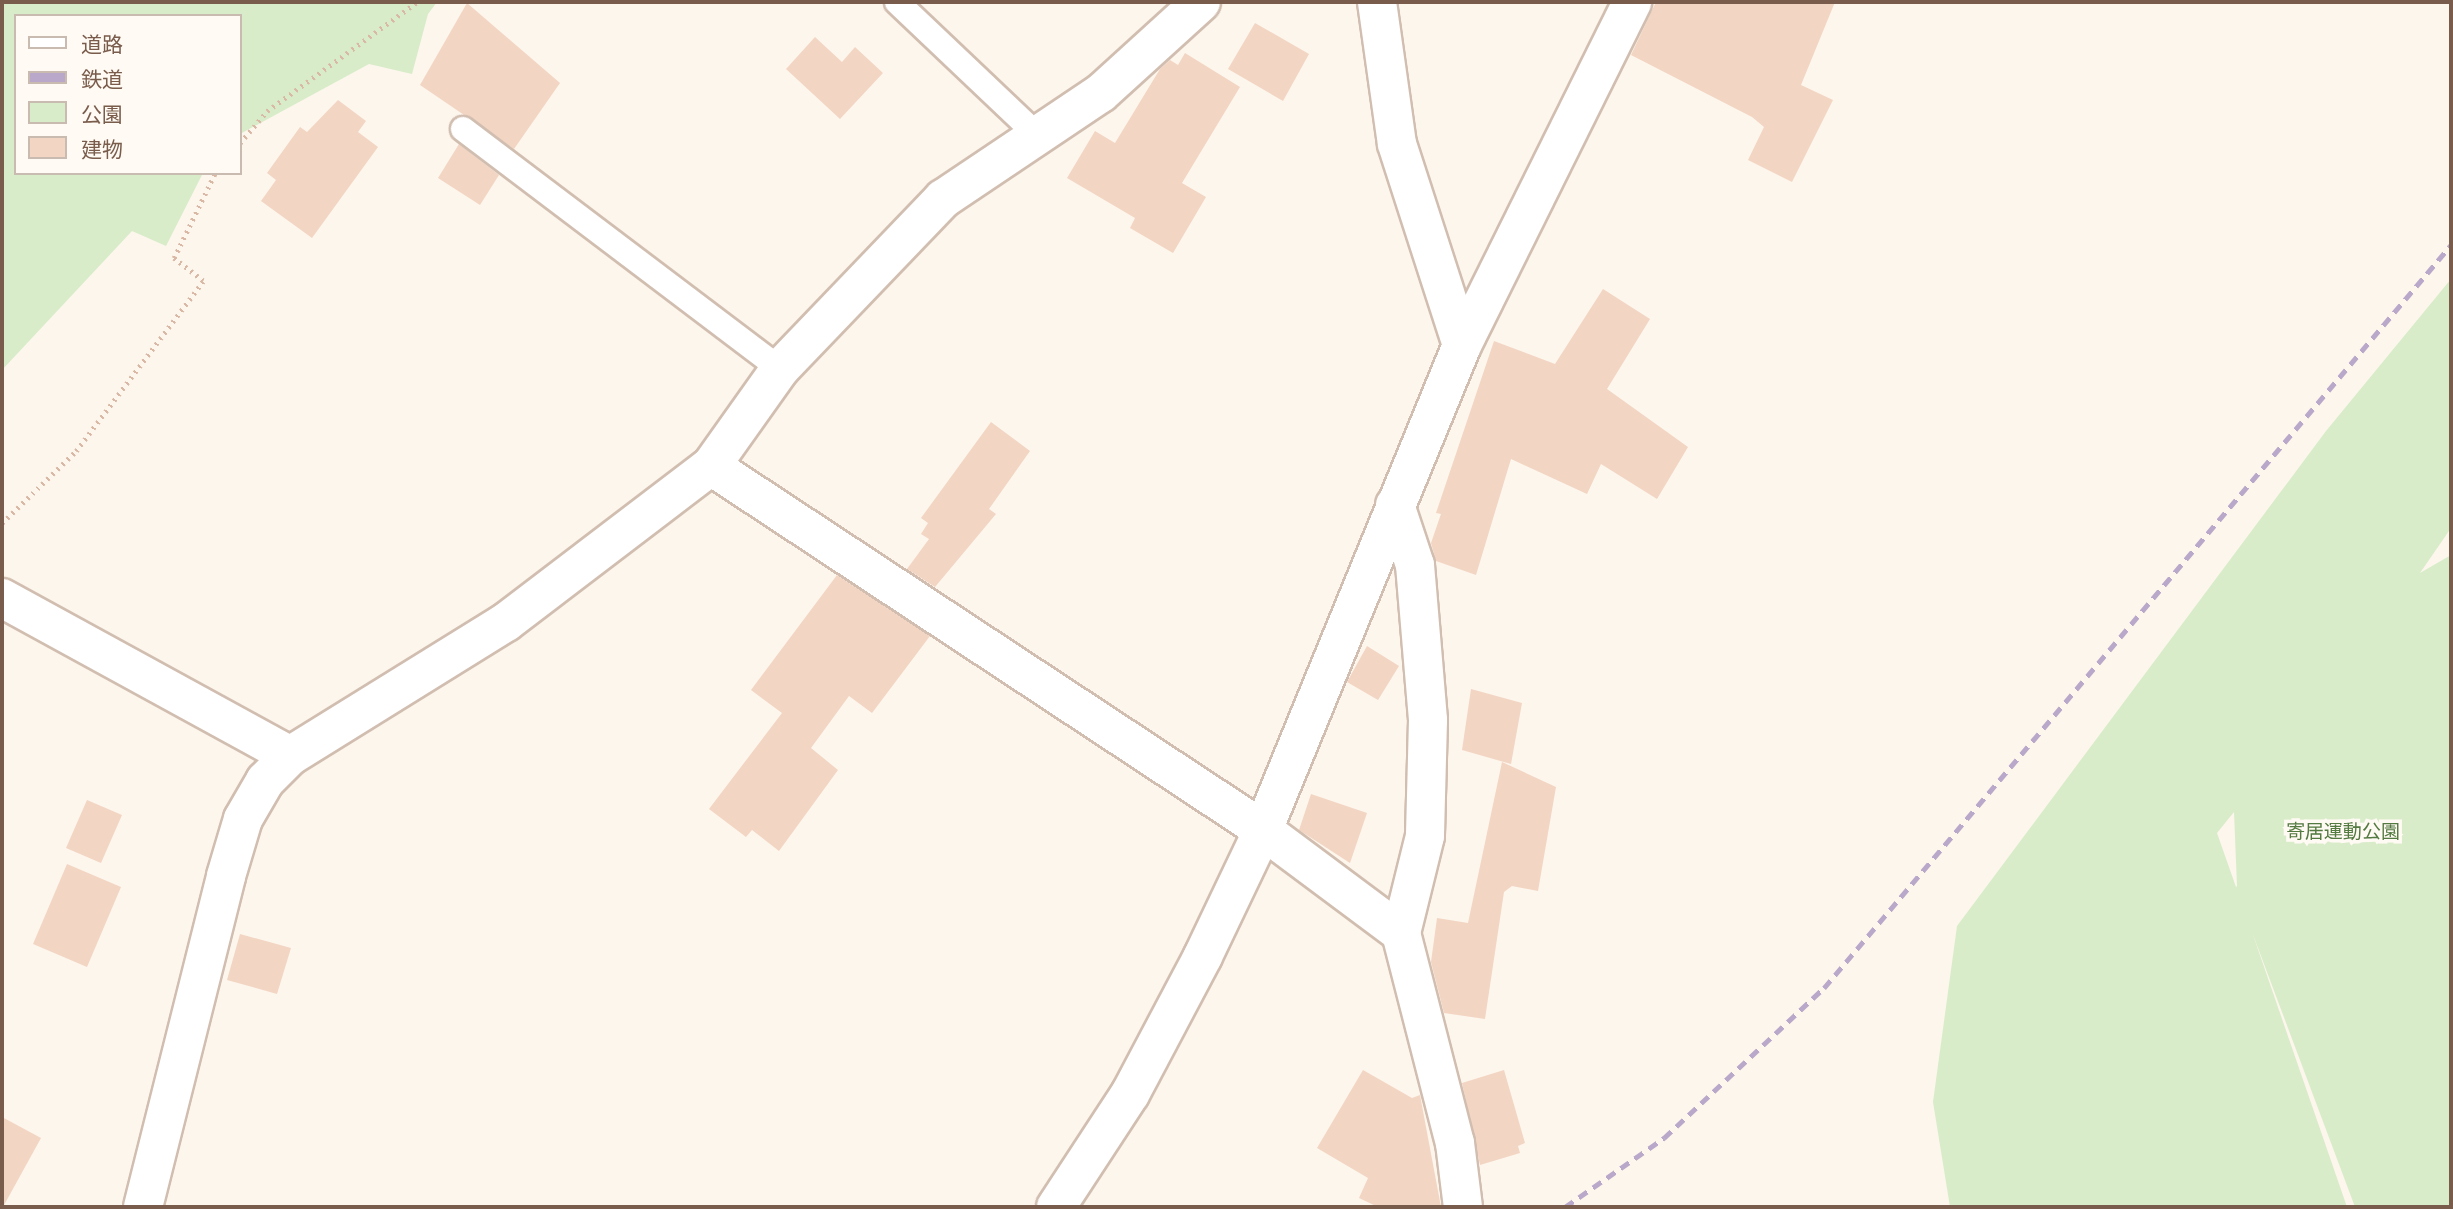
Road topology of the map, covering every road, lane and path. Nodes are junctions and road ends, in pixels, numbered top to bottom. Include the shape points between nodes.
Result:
1 (417, 2) edge
2 (897, 2) edge
3 (1201, 2) edge
4 (1377, 2) edge
5 (1632, 2) edge
6 (463, 129) dead end
7 (1038, 136) junction
8 (242, 141) edge
9 (214, 175) edge
10 (1462, 345) junction
11 (780, 369) junction
12 (711, 467) junction
13 (1395, 505) junction
14 (2, 523) edge
15 (2, 598) edge
16 (290, 756) junction
17 (1263, 830) junction
18 (1401, 933) junction
19 (144, 1207) edge
20 (1056, 1207) edge
21 (1463, 1207) edge

1 - 8 path via 267,111
2 - 7 lane
3 - 7 street via 1101,93
4 - 10 street via 1397,144
5 - 10 street
6 - 11 lane
7 - 11 street via 943,199
9 - 14 path via 174,258 203,281 76,451
10 - 13 street
11 - 12 street
12 - 16 street via 506,622
12 - 17 street
13 - 17 street
13 - 18 street via 1415,565 1428,720 1425,836
15 - 16 street
16 - 19 street via 265,781 243,819
17 - 18 street
17 - 20 street via 1130,1094
18 - 21 street via 1455,1143

